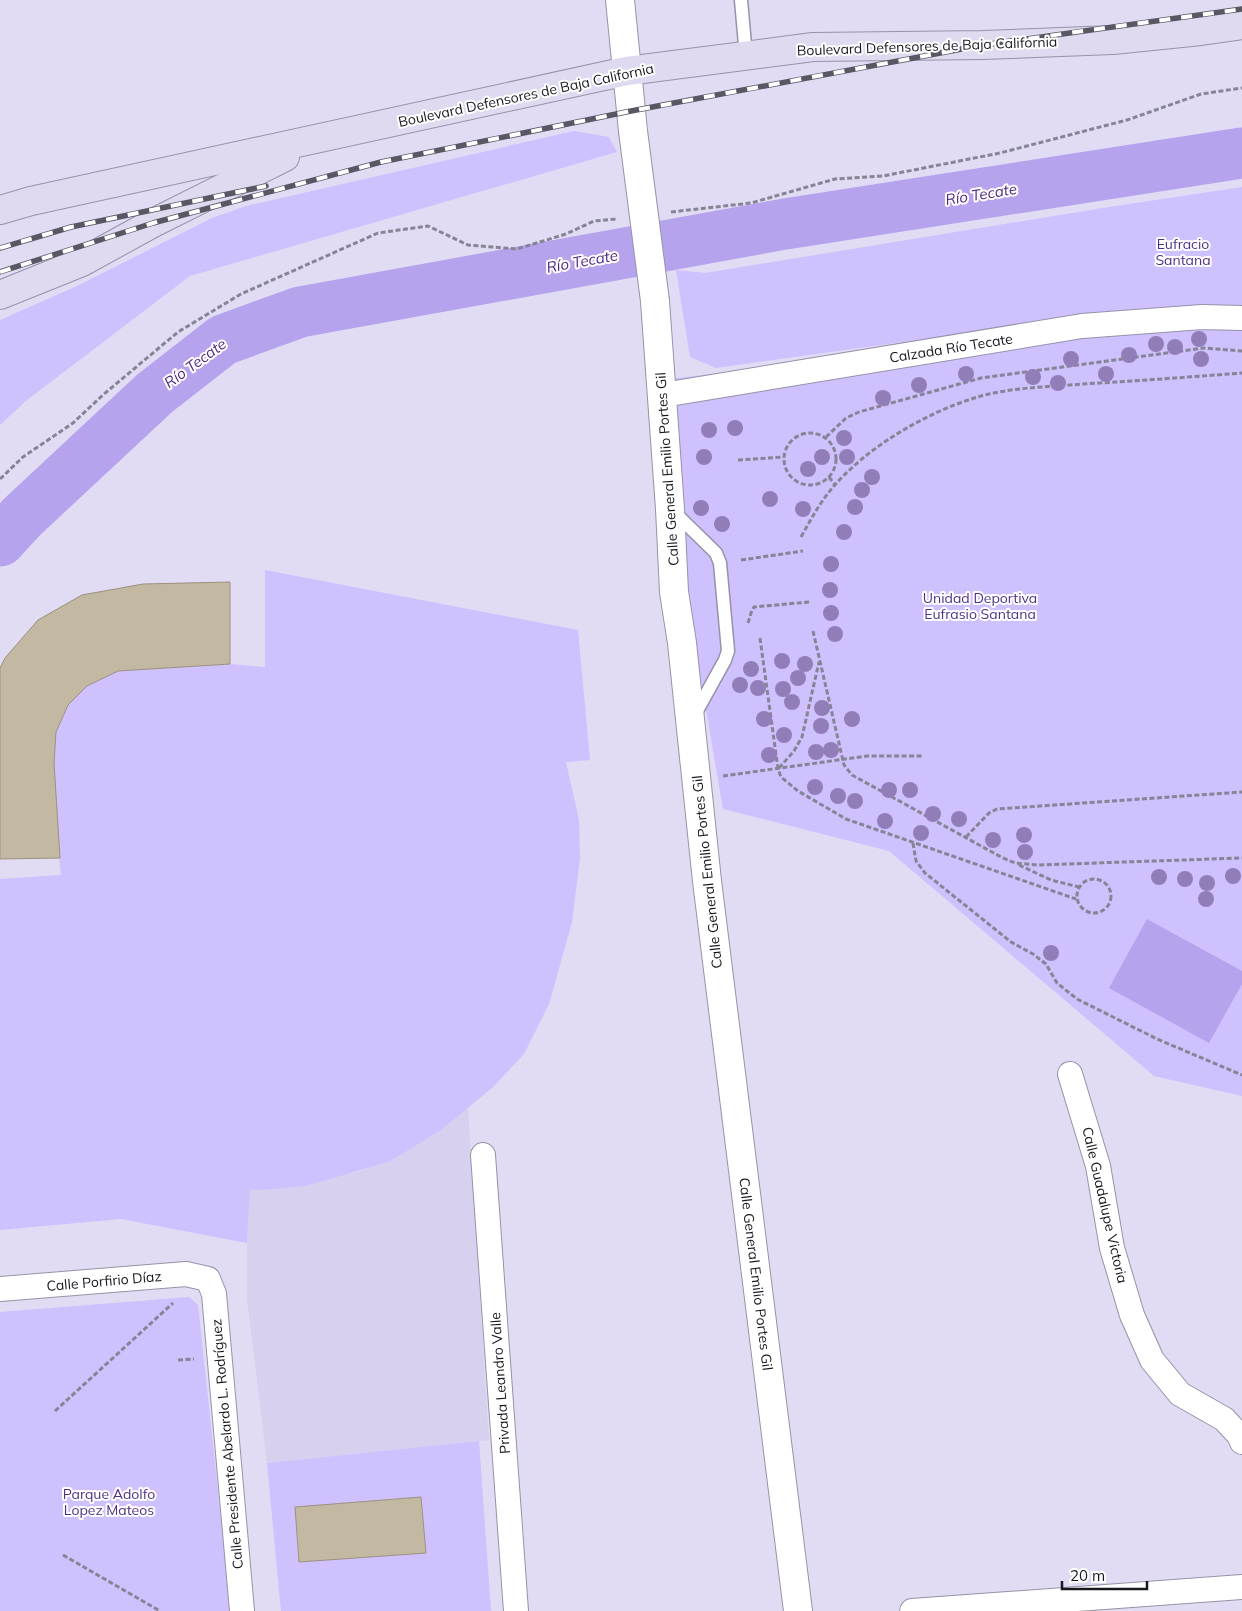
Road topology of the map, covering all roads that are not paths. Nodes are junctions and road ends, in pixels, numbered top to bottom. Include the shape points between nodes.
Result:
1 (620, 0) edge
2 (740, 0) edge
3 (1242, 25) edge
4 (746, 56) junction
5 (627, 71) junction
6 (320, 139) junction
7 (0, 210) edge
8 (0, 296) edge
9 (1242, 318) edge
10 (662, 394) junction
11 (670, 508) junction
12 (690, 722) junction
13 (1070, 1074) dead end
14 (484, 1156) dead end
15 (208, 1279) joint
16 (0, 1290) edge
17 (1242, 1442) edge
18 (1242, 1587) edge
19 (242, 1611) edge
20 (516, 1611) edge
21 (798, 1611) edge
22 (912, 1611) edge

1 - 5 street, Calle General Emilio Portes Gil
2 - 4 lane
3 - 4 main road, Boulevard Defensores de Baja California via 1114,40 813,47
4 - 5 main road, Boulevard Defensores de Baja California
5 - 6 main road, Boulevard Defensores de Baja California
5 - 10 street, Calle General Emilio Portes Gil, bridge via 655,301
6 - 7 main road, Boulevard Defensores de Baja California
6 - 8 main road, Boulevard Defensores de Baja California via 82,262
9 - 10 street, Calzada Río Tecate via 1202,317 1082,326
10 - 11 street, Calle General Emilio Portes Gil
11 - 12 street, Calle General Emilio Portes Gil via 674,592
11 - 12 lane via 716,553 720,563 728,643 725,660
12 - 21 street, Calle General Emilio Portes Gil
13 - 17 street, Calle Guadalupe Victoria via 1098,1166 1112,1248 1132,1315 1152,1360 1180,1394 1224,1419 1240,1435
14 - 20 street, Privada Leandro Valle
15 - 16 street, Calle Porfirio Díaz via 186,1274
15 - 19 street, Calle Presidente Abelardo L. Rodríguez via 214,1294
18 - 22 street

